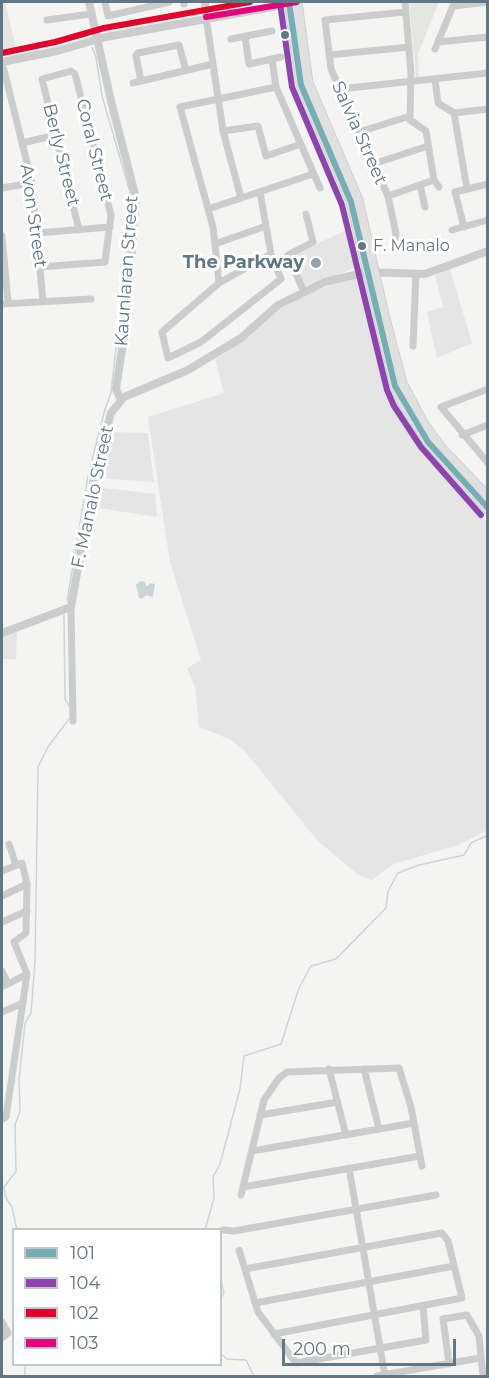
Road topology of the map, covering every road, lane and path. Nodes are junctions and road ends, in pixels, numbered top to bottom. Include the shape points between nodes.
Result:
1 (89, 2) edge
2 (105, 2) edge
3 (169, 2) edge
4 (205, 2) edge
5 (296, 2) edge
6 (405, 2) edge
7 (488, 2) edge
8 (406, 12) junction
9 (91, 14) junction
10 (206, 17) junction
11 (47, 20) dead end
12 (272, 31) dead end
13 (245, 36) junction
14 (488, 37) edge
15 (96, 39) junction
16 (231, 39) dead end
17 (409, 47) junction
18 (329, 55) junction
19 (281, 57) dead end
20 (272, 59) junction
21 (2, 62) edge
22 (213, 64) junction
23 (186, 70) junction
24 (488, 73) edge
25 (435, 79) junction
26 (43, 81) joint
27 (412, 81) junction
28 (276, 87) junction
29 (340, 89) junction
30 (218, 98) junction
31 (488, 110) edge
32 (454, 113) junction
33 (410, 116) junction
34 (222, 131) junction
35 (359, 132) junction
36 (56, 135) junction
37 (22, 143) junction
38 (301, 144) junction
39 (428, 146) junction
40 (373, 164) junction
41 (313, 174) junction
42 (434, 180) junction
43 (32, 183) junction
44 (488, 184) edge
45 (420, 185) junction
46 (439, 187) dead end
47 (320, 188) dead end
48 (2, 189) edge
49 (467, 189) junction
50 (260, 192) junction
51 (388, 196) junction
52 (241, 198) junction
53 (426, 207) dead end
54 (208, 209) junction
55 (306, 214) dead end
56 (488, 220) edge
57 (266, 226) junction
58 (110, 227) junction
59 (464, 227) junction
60 (79, 230) junction
61 (452, 230) dead end
62 (37, 233) junction
63 (2, 236) edge
64 (214, 244) junction
65 (394, 244) dead end
66 (488, 251) edge
67 (271, 254) junction
68 (40, 267) junction
69 (371, 272) junction
70 (416, 274) junction
71 (219, 283) junction
72 (304, 292) junction
73 (91, 299) dead end
74 (43, 301) junction
75 (5, 303) edge
76 (413, 346) dead end
77 (488, 389) edge
78 (121, 400) junction
79 (488, 425) edge
80 (462, 435) junction
81 (487, 463) edge
82 (488, 497) edge
83 (488, 508) edge
84 (71, 607) junction
85 (2, 633) edge
86 (73, 721) dead end
87 (9, 843) dead end
88 (16, 865) junction
89 (2, 871) edge
90 (27, 884) junction
91 (2, 896) edge
92 (27, 910) junction
93 (2, 922) edge
94 (2, 971) edge
95 (27, 974) junction
96 (5, 986) edge
97 (23, 1003) junction
98 (2, 1012) edge
99 (330, 1069) junction
100 (364, 1069) junction
101 (338, 1102) junction
102 (260, 1115) junction
103 (2, 1119) edge
104 (414, 1123) junction
105 (380, 1129) junction
106 (346, 1135) junction
107 (252, 1151) junction
108 (420, 1156) junction
109 (422, 1166) dead end
110 (349, 1168) junction
111 (243, 1187) junction
112 (241, 1195) dead end
113 (436, 1195) dead end
114 (356, 1209) junction
115 (223, 1230) dead end
116 (362, 1247) junction
117 (239, 1250) dead end
118 (454, 1266) junction
119 (245, 1269) junction
120 (368, 1282) junction
121 (255, 1303) junction
122 (423, 1306) junction
123 (374, 1315) junction
124 (2, 1322) edge
125 (274, 1334) junction
126 (2, 1338) edge
127 (380, 1348) junction
128 (480, 1358) junction
129 (449, 1364) junction
130 (382, 1376) edge
131 (483, 1377) edge

1 - 9 street, Kaunlaran Street
2 - 3 street via 108,16
4 - 10 street
5 - 10 street
5 - 69 main road via 308,83 358,200
6 - 8 street
7 - 14 street via 453,6 436,46
8 - 17 street
8 - 18 street, Salvia Street via 326,20
9 - 11 street
9 - 15 street, Kaunlaran Street
10 - 15 street
10 - 22 street
12 - 13 street
13 - 16 street
13 - 20 street via 249,64
15 - 21 street
15 - 78 street, Kaunlaran Street via 136,198 127,316 116,390
17 - 18 street
17 - 27 street
18 - 29 street, Salvia Street
19 - 20 street
20 - 28 street
21 - 37 street, Avon Street
22 - 23 street
22 - 30 street
23 - 23 street via 179,45 138,53 136,58 137,82
24 - 25 street
25 - 27 street
25 - 32 street via 438,103
26 - 36 street, Berly Street
26 - 58 street, Coral Street via 45,76 71,71 75,74 111,215
27 - 29 street
27 - 33 street
28 - 30 street
28 - 38 street
29 - 35 street, Salvia Street
30 - 34 street
30 - 54 street via 180,107
31 - 32 street
32 - 49 street
33 - 35 street
33 - 39 street via 412,122 426,131
34 - 38 street via 258,126 266,156
34 - 52 street
35 - 40 street, Salvia Street
36 - 37 street
36 - 60 street, Berly Street
37 - 43 street, Avon Street
38 - 41 street
39 - 40 street
39 - 42 street
40 - 51 street, Salvia Street
41 - 47 street
41 - 50 street
42 - 45 street
42 - 46 street
43 - 48 street
43 - 62 street, Avon Street
44 - 49 street
45 - 51 street
45 - 53 street
49 - 59 street via 455,192
50 - 52 street
50 - 57 street
51 - 65 street, Salvia Street via 396,234
52 - 54 street
54 - 64 street
55 - 72 street via 313,242 288,255
56 - 59 street
57 - 64 street
57 - 67 street
58 - 60 street
58 - 68 street, Coral Street via 105,262
59 - 61 street
60 - 62 street
62 - 68 street, Avon Street
63 - 75 street
64 - 71 street
66 - 70 street
67 - 71 street
67 - 71 street via 281,279 201,342 168,358 162,332
68 - 74 street, Avon Street
69 - 70 street
69 - 72 street via 340,277
69 - 82 main road via 411,401 441,448
69 - 83 main road via 388,362 402,402 448,467
70 - 76 street
72 - 78 street via 278,305 241,338 203,361
73 - 74 street
74 - 75 street
77 - 80 street via 441,407
78 - 84 street, F. Manalo Street via 111,413 95,472
79 - 80 street
80 - 81 street
84 - 85 street
84 - 86 street
87 - 88 street
88 - 89 street
88 - 90 street via 23,864
90 - 91 street
90 - 92 street
92 - 93 street
92 - 95 street via 26,935 14,944
94 - 96 street
95 - 96 street
95 - 97 street
97 - 98 street
97 - 103 street via 6,1117
99 - 100 street
99 - 101 street
99 - 102 street via 287,1072 269,1091
100 - 104 street via 399,1068
100 - 105 street
101 - 102 street
101 - 106 street
102 - 107 street
104 - 105 street
104 - 108 street
105 - 106 street
106 - 107 street
107 - 111 street
108 - 109 street
108 - 110 street
110 - 111 street
110 - 114 street
111 - 112 street
113 - 114 street
114 - 115 street
114 - 116 street
116 - 118 street via 442,1233
116 - 119 street
116 - 120 street
117 - 119 street
118 - 120 street
118 - 122 street via 462,1298
119 - 121 street
120 - 121 street
120 - 123 street
121 - 125 street
122 - 123 street
122 - 127 street via 426,1340
123 - 125 street
123 - 127 street
124 - 126 street via 8,1333
125 - 127 street via 296,1363
127 - 130 street
128 - 129 street
128 - 129 street via 479,1336 467,1315 443,1319
128 - 131 street
129 - 130 street

